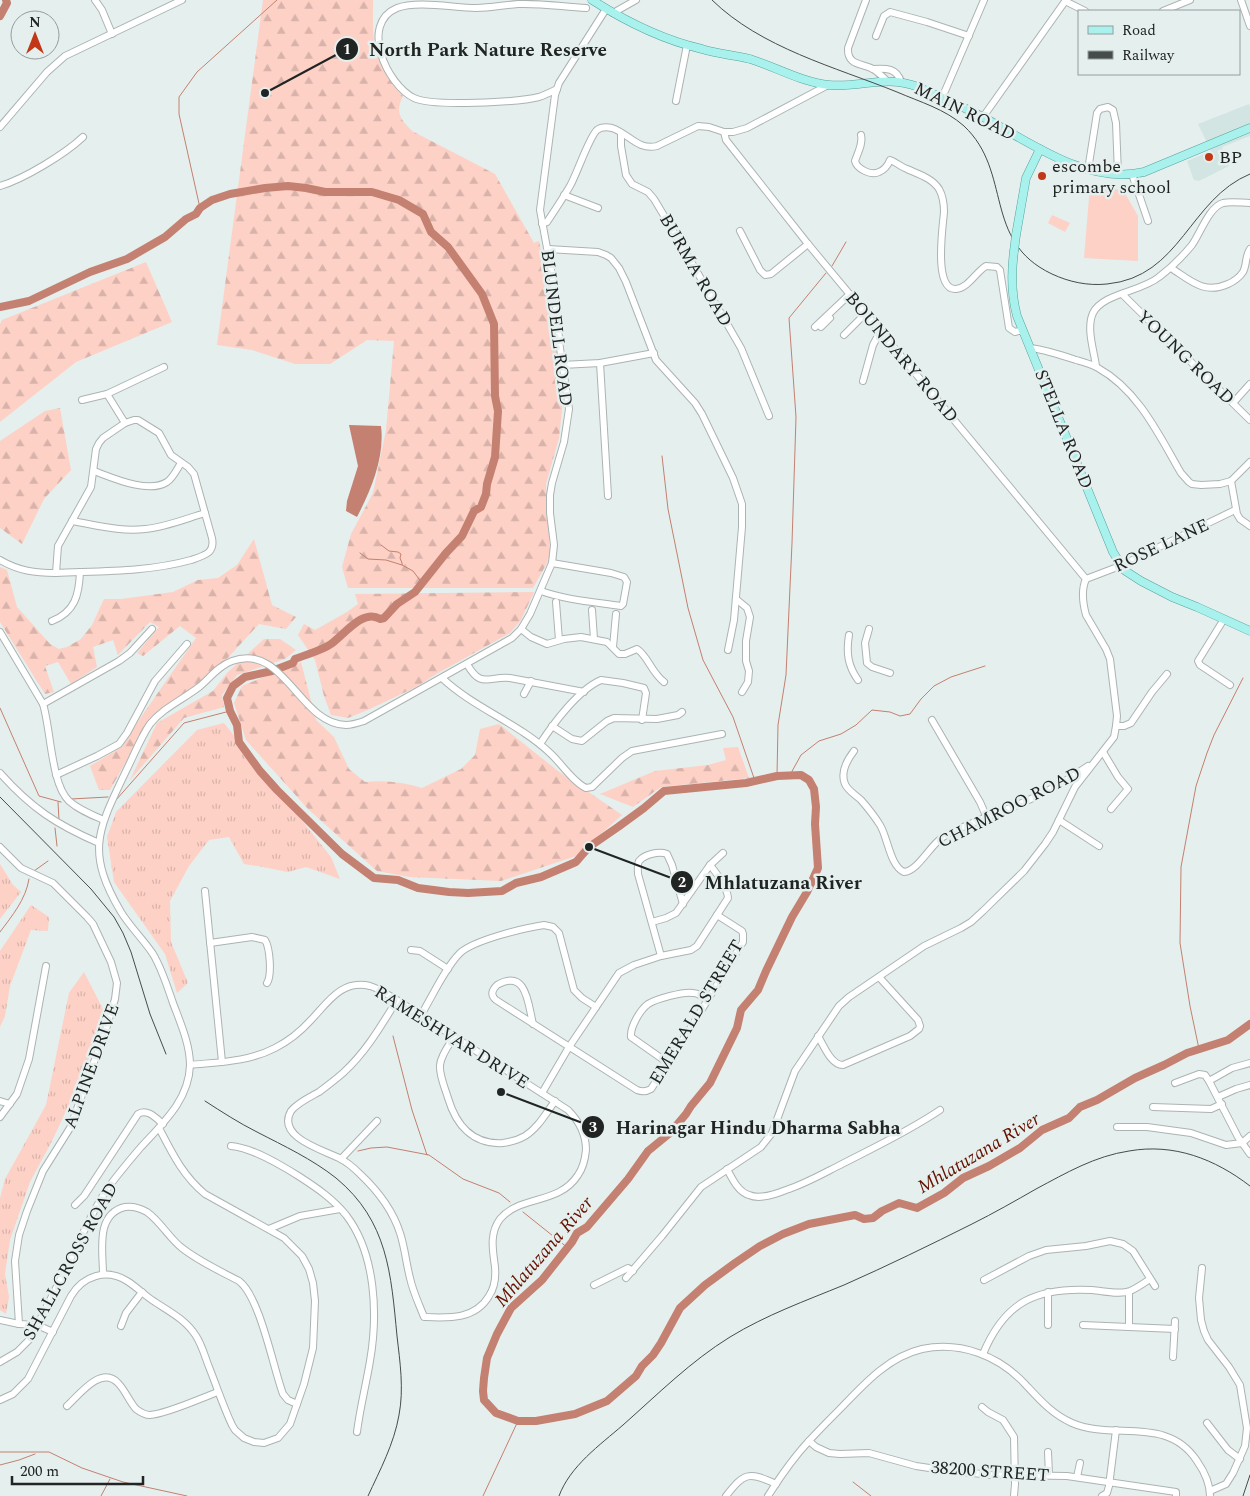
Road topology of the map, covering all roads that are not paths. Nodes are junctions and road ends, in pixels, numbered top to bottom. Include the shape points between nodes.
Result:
1 (95, 0) edge
2 (100, 0) edge
3 (182, 0) edge
4 (448, 0) edge
5 (592, 0) edge
6 (636, 0) edge
7 (866, 0) edge
8 (984, 0) edge
9 (1066, 0) edge
10 (1190, 0) edge
11 (1241, 0) edge
12 (453, 6) junction
13 (586, 8) dead end
14 (606, 9) junction
15 (102, 10) junction
16 (1082, 10) edge
17 (1165, 10) edge
18 (614, 13) junction
19 (1250, 26) edge
20 (112, 34) junction
21 (876, 36) dead end
22 (969, 36) junction
23 (687, 45) junction
24 (873, 69) junction
25 (886, 80) junction
26 (901, 82) junction
27 (828, 85) junction
28 (557, 89) junction
29 (942, 98) junction
30 (676, 101) dead end
31 (983, 117) junction
32 (0, 127) edge
33 (1250, 128) edge
34 (724, 132) junction
35 (621, 133) junction
36 (861, 135) dead end
37 (83, 137) dead end
38 (1040, 149) junction
39 (1088, 170) junction
40 (1118, 174) junction
41 (1132, 174) junction
42 (0, 186) edge
43 (564, 196) junction
44 (1250, 203) edge
45 (598, 208) dead end
46 (1148, 221) dead end
47 (542, 224) junction
48 (740, 231) dead end
49 (808, 244) junction
50 (548, 249) junction
51 (1250, 250) edge
52 (1171, 268) junction
53 (1122, 294) junction
54 (851, 295) junction
55 (866, 313) junction
56 (818, 327) dead end
57 (881, 330) junction
58 (1024, 330) junction
59 (844, 335) dead end
60 (1031, 348) junction
61 (654, 353) junction
62 (600, 363) junction
63 (562, 365) junction
64 (1096, 366) junction
65 (164, 367) dead end
66 (863, 381) dead end
67 (1250, 384) edge
68 (107, 394) junction
69 (82, 400) dead end
70 (1233, 403) junction
71 (769, 416) dead end
72 (1250, 420) edge
73 (125, 423) junction
74 (1250, 462) edge
75 (181, 463) junction
76 (94, 471) junction
77 (1231, 481) junction
78 (608, 496) dead end
79 (1236, 510) junction
80 (205, 513) junction
81 (72, 521) junction
82 (1250, 526) edge
83 (0, 560) edge
84 (552, 563) junction
85 (1120, 566) junction
86 (80, 572) junction
87 (56, 573) junction
88 (1086, 579) junction
89 (540, 591) junction
90 (736, 599) junction
91 (556, 602) dead end
92 (592, 610) dead end
93 (616, 614) dead end
94 (1224, 619) junction
95 (52, 621) dead end
96 (152, 629) dead end
97 (521, 629) junction
98 (869, 629) dead end
99 (1250, 631) edge
100 (0, 632) edge
101 (849, 635) dead end
102 (594, 639) junction
103 (559, 640) junction
104 (187, 644) dead end
105 (613, 647) junction
106 (728, 650) dead end
107 (247, 659) joint
108 (467, 664) junction
109 (890, 673) dead end
110 (1166, 674) dead end
111 (442, 678) junction
112 (858, 680) dead end
113 (531, 681) junction
114 (664, 682) dead end
115 (1230, 686) dead end
116 (584, 692) junction
117 (742, 692) dead end
118 (524, 694) dead end
119 (43, 704) junction
120 (682, 712) dead end
121 (642, 720) junction
122 (932, 720) dead end
123 (552, 726) junction
124 (1116, 726) junction
125 (722, 734) dead end
126 (540, 744) junction
127 (854, 751) dead end
128 (1103, 752) junction
129 (1093, 763) junction
130 (0, 773) edge
131 (56, 775) junction
132 (1111, 809) dead end
133 (987, 818) junction
134 (104, 820) junction
135 (1059, 820) junction
136 (99, 843) junction
137 (1099, 846) dead end
138 (0, 847) edge
139 (724, 853) dead end
140 (710, 864) junction
141 (205, 891) dead end
142 (683, 904) junction
143 (718, 915) junction
144 (652, 922) junction
145 (210, 943) junction
146 (411, 950) dead end
147 (661, 956) junction
148 (46, 966) dead end
149 (448, 969) junction
150 (879, 977) junction
151 (267, 983) dead end
152 (397, 1000) junction
153 (707, 1000) junction
154 (596, 1007) junction
155 (421, 1016) junction
156 (533, 1024) junction
157 (818, 1036) junction
158 (454, 1037) junction
159 (569, 1047) junction
160 (222, 1062) junction
161 (668, 1063) junction
162 (1250, 1063) edge
163 (190, 1065) junction
164 (1210, 1081) junction
165 (1175, 1083) dead end
166 (1250, 1085) edge
167 (542, 1093) junction
168 (1218, 1097) junction
169 (0, 1101) edge
170 (555, 1101) junction
171 (10, 1104) junction
172 (1222, 1104) junction
173 (1153, 1107) dead end
174 (940, 1110) dead end
175 (0, 1117) edge
176 (377, 1121) dead end
177 (161, 1126) junction
178 (1117, 1127) dead end
179 (1250, 1136) edge
180 (1242, 1143) junction
181 (231, 1146) dead end
182 (1250, 1154) edge
183 (341, 1159) junction
184 (727, 1169) junction
185 (74, 1205) dead end
186 (340, 1209) junction
187 (269, 1228) junction
188 (1202, 1268) dead end
189 (633, 1271) junction
190 (103, 1274) junction
191 (626, 1278) dead end
192 (1150, 1279) junction
193 (984, 1280) dead end
194 (594, 1285) dead end
195 (1154, 1286) dead end
196 (142, 1292) junction
197 (1048, 1292) junction
198 (1129, 1292) junction
199 (0, 1320) edge
200 (1175, 1321) dead end
201 (19, 1324) junction
202 (37, 1324) junction
203 (1048, 1325) dead end
204 (1083, 1325) dead end
205 (121, 1326) dead end
206 (1129, 1327) junction
207 (1175, 1329) junction
208 (53, 1332) junction
209 (983, 1354) junction
210 (1173, 1357) dead end
211 (0, 1362) edge
212 (218, 1392) junction
213 (0, 1400) edge
214 (297, 1404) junction
215 (67, 1406) dead end
216 (982, 1406) dead end
217 (1207, 1423) dead end
218 (1116, 1430) junction
219 (357, 1432) dead end
220 (809, 1441) junction
221 (1048, 1452) dead end
222 (1240, 1459) junction
223 (1080, 1463) dead end
224 (1015, 1475) junction
225 (1048, 1475) junction
226 (1077, 1477) junction
227 (1110, 1482) junction
228 (776, 1484) junction
229 (1210, 1493) edge
230 (1176, 1494) edge
231 (726, 1496) edge
232 (768, 1496) edge
233 (1014, 1496) edge
234 (1102, 1496) edge

1 - 15 street
2 - 15 street
3 - 20 street
4 - 12 street
5 - 14 main road, MAIN ROAD
6 - 18 street
7 - 24 street via 847,54 853,62
8 - 22 street
9 - 16 street
9 - 31 street
10 - 17 street
11 - 19 street
12 - 13 street via 475,8 530,4
12 - 28 street via 404,6 392,11 381,23 379,39 383,60 392,77 408,94 427,102 456,102 526,99
14 - 18 main road, MAIN ROAD
14 - 28 street, BLUNDELL ROAD
15 - 20 street
18 - 23 main road, MAIN ROAD
20 - 32 street via 59,61
21 - 22 street via 884,16 890,12
22 - 29 street
23 - 27 main road, MAIN ROAD via 749,59
23 - 30 street
24 - 25 street
24 - 26 street via 892,70 899,75
25 - 26 main road, MAIN ROAD
25 - 27 main road, MAIN ROAD
26 - 29 main road, MAIN ROAD
27 - 34 street via 747,128
28 - 47 street, BLUNDELL ROAD via 542,188
29 - 31 main road, MAIN ROAD
31 - 38 main road, MAIN ROAD
33 - 41 main road, MAIN ROAD via 1150,171
34 - 35 street via 698,126 651,147 637,144
34 - 49 street, BOUNDARY ROAD via 726,140
35 - 43 street via 606,127 596,132
35 - 71 street, BURMA ROAD via 628,180 651,195 669,223 742,348
36 - 58 street via 855,161 857,166 874,173 882,170 890,160 917,173 939,189 943,205 942,271 948,286 959,289 986,266 998,267 1009,328 1015,332
37 - 42 street via 52,160
38 - 39 main road, MAIN ROAD
38 - 58 main road, STELLA ROAD, bridge via 1026,178 1012,271 1012,294
39 - 40 main road, MAIN ROAD
39 - 40 street via 1097,113 1108,107 1113,110 1116,123
40 - 41 main road, MAIN ROAD
41 - 46 street
43 - 45 street
43 - 47 street via 547,222
44 - 52 street via 1219,205 1193,244
47 - 50 street, BLUNDELL ROAD
48 - 49 street via 765,275 771,274
49 - 54 street, BOUNDARY ROAD
50 - 61 street via 598,252 611,258 626,282
50 - 63 street, BLUNDELL ROAD
51 - 52 street via 1242,273 1234,281 1217,288 1199,286
52 - 53 street via 1151,283
53 - 64 street via 1105,301 1093,314 1091,328
53 - 70 street, YOUNG ROAD
54 - 55 street, BOUNDARY ROAD
54 - 56 street
55 - 57 street, BOUNDARY ROAD
55 - 59 street
57 - 66 street via 873,345
57 - 88 street, BOUNDARY ROAD
58 - 60 main road, STELLA ROAD
60 - 64 street
60 - 85 main road, STELLA ROAD
61 - 62 street
61 - 90 street via 661,367 691,397 702,414 740,496 742,527
62 - 63 street
62 - 78 street
63 - 84 street, BLUNDELL ROAD via 569,409 550,495 554,545
64 - 77 street via 1129,392 1142,407 1188,482 1201,485
65 - 68 street
67 - 70 street
68 - 69 street
68 - 73 street
70 - 72 street, YOUNG ROAD
73 - 75 street via 138,420 152,427 170,455
73 - 76 street via 99,442
74 - 77 street
75 - 76 street via 168,482 149,487
75 - 80 street via 194,474
76 - 81 street via 91,487
77 - 79 street
79 - 82 street via 1240,519
79 - 85 street, ROSE LANE
80 - 81 street via 144,529 117,529
80 - 86 street via 213,543 207,554 165,566
81 - 87 street via 58,546
83 - 87 street via 25,571
84 - 89 street, BLUNDELL ROAD
84 - 89 street via 624,577 627,582 623,604 600,603
85 - 88 street, ROSE LANE
85 - 94 main road via 1157,590
86 - 87 street
86 - 95 street via 77,596 71,607 65,615
88 - 124 street via 1083,603 1086,615 1108,654
89 - 97 street, BLUNDELL ROAD
90 - 106 street
90 - 117 street via 748,608 750,616 746,641 748,682
91 - 103 street
92 - 102 street
93 - 105 street
94 - 99 main road
94 - 115 street via 1198,661
96 - 119 street via 130,654
97 - 103 street via 549,644
97 - 108 street, BLUNDELL ROAD via 504,644
98 - 109 street via 865,642 867,663
100 - 119 street
101 - 112 street via 848,661
102 - 103 street
102 - 105 street
104 - 131 street via 155,682 119,744
105 - 114 street via 622,654 639,649
107 - 111 street, BLUNDELL ROAD via 257,660 275,670 323,718 339,724 364,721
107 - 134 street, SHALLCROSS ROAD via 228,663 156,716 143,734
108 - 111 street, BLUNDELL ROAD
108 - 113 street via 483,680 503,677
110 - 124 street via 1131,722
111 - 126 street
113 - 116 street
113 - 118 street
116 - 121 street via 605,680 645,689
116 - 123 street
119 - 131 street
120 - 121 street
121 - 123 street via 611,719 580,741
122 - 133 street
123 - 126 street
124 - 128 street via 1114,737
125 - 126 street via 632,751 592,787 586,788
127 - 133 street, CHAMROO ROAD via 844,768 845,784 880,826 897,868 904,872 910,871 941,838
128 - 129 street
128 - 132 street via 1128,789
129 - 133 street, CHAMROO ROAD via 1035,798
129 - 135 street via 1075,787
130 - 136 street via 25,799 52,820
131 - 134 street via 68,800
134 - 136 street, SHALLCROSS ROAD
135 - 137 street
135 - 150 street via 1035,857 971,922 924,946
136 - 163 street, SHALLCROSS ROAD via 106,883 130,926 159,966 186,1040
138 - 201 street, ALPINE DRIVE via 21,868 53,883 87,917 111,962 117,983 108,1022 70,1128 43,1171 19,1235 15,1261
139 - 140 street
140 - 142 street
140 - 143 street via 728,896
141 - 145 street
142 - 144 street via 673,914
142 - 144 street via 667,854 658,852 641,859 638,874
143 - 147 street via 695,948
143 - 153 street, EMERALD STREET via 742,931 743,938
144 - 147 street
145 - 151 street via 252,937 265,940 270,967
145 - 160 street
146 - 149 street via 420,951
147 - 154 street via 634,964 619,973
148 - 171 street via 30,1059
149 - 154 street via 465,949 480,942 549,925 559,933 574,990
149 - 155 street
150 - 157 street via 844,1001
150 - 157 street via 918,1020 919,1029 843,1065 834,1062
152 - 155 street, RAMESHVAR DRIVE
152 - 160 street, RAMESHVAR DRIVE via 377,988 346,987 334,994 302,1029 275,1048 256,1056
152 - 183 street via 372,1040 351,1065 290,1114 289,1126 294,1135
153 - 161 street, EMERALD STREET
153 - 161 street via 697,993 685,993 648,1004 641,1011 630,1037
154 - 159 street
155 - 158 street, RAMESHVAR DRIVE
156 - 156 street, EMERALD STREET via 494,998 492,993 497,985 511,980 521,984
156 - 159 street, EMERALD STREET
157 - 184 street via 795,1071 768,1140
158 - 167 street, RAMESHVAR DRIVE
158 - 170 street via 441,1059 440,1068 452,1112 470,1135 491,1143 519,1139 538,1125
159 - 161 street, EMERALD STREET via 640,1092 651,1089
159 - 167 street
160 - 163 street, RAMESHVAR DRIVE
162 - 164 street via 1232,1068
163 - 177 street, SHALLCROSS ROAD via 182,1096
164 - 165 street via 1201,1073
164 - 168 street
166 - 168 street
167 - 170 street, RAMESHVAR DRIVE
168 - 172 street
169 - 171 street
170 - 183 street, RAMESHVAR DRIVE via 579,1122 586,1146 585,1160 577,1177 560,1192 517,1207 500,1220 492,1240 495,1282 482,1306 461,1316 424,1317 413,1288 401,1235 392,1215 360,1174
171 - 175 street
172 - 173 street via 1211,1109
172 - 180 street
174 - 184 street via 801,1184 776,1193 755,1197 746,1195
176 - 183 street
177 - 185 street via 147,1112 138,1114 87,1192
177 - 187 street via 184,1173 198,1189
177 - 202 street, SHALLCROSS ROAD via 121,1170 98,1204
178 - 180 street via 1171,1130 1199,1135 1221,1144
179 - 180 street
180 - 182 street
181 - 186 street via 248,1149 296,1174 328,1196
184 - 189 street via 701,1187
186 - 187 street via 300,1216
186 - 219 street via 361,1242 372,1288 372,1348
187 - 214 street via 302,1256 313,1283 313,1348
188 - 222 street via 1200,1304 1204,1331 1241,1389 1247,1439
189 - 191 street
189 - 194 street via 628,1268
190 - 196 street via 122,1278
190 - 208 street via 78,1286
190 - 214 street via 102,1237 106,1221 123,1208 146,1211 181,1247 246,1287 283,1394
192 - 193 street via 1133,1251 1110,1241 1046,1250
192 - 195 street
192 - 198 street
196 - 205 street via 126,1313
196 - 212 street via 190,1327 201,1344
197 - 198 street via 1066,1289
197 - 203 street
197 - 209 street via 1023,1302 1008,1313
198 - 206 street
199 - 201 street
200 - 207 street
201 - 202 street
202 - 208 street
202 - 211 street, SHALLCROSS ROAD via 30,1339
204 - 206 street
206 - 207 street
207 - 210 street
208 - 213 street via 28,1379 13,1394
209 - 218 street via 1015,1374 1040,1402 1057,1415 1088,1428
209 - 220 street via 943,1347 921,1349 897,1358 863,1386
212 - 214 street via 235,1430 254,1442 269,1442 282,1435
212 - 215 street via 163,1412 148,1414 136,1409 116,1381 104,1377 95,1380
216 - 224 street via 1003,1420 1012,1433
217 - 222 street via 1228,1450
218 - 227 street
218 - 229 street via 1158,1433 1180,1443 1200,1466
220 - 224 street, 38200 STREET via 835,1454 869,1453 936,1470
220 - 228 street
221 - 225 street
222 - 229 street via 1226,1484
223 - 226 street
224 - 225 street, 38200 STREET
224 - 233 street
225 - 226 street, 38200 STREET
226 - 227 street, 38200 STREET
227 - 230 street, 38200 STREET
227 - 234 street
228 - 231 street via 759,1477 745,1477
228 - 232 street

